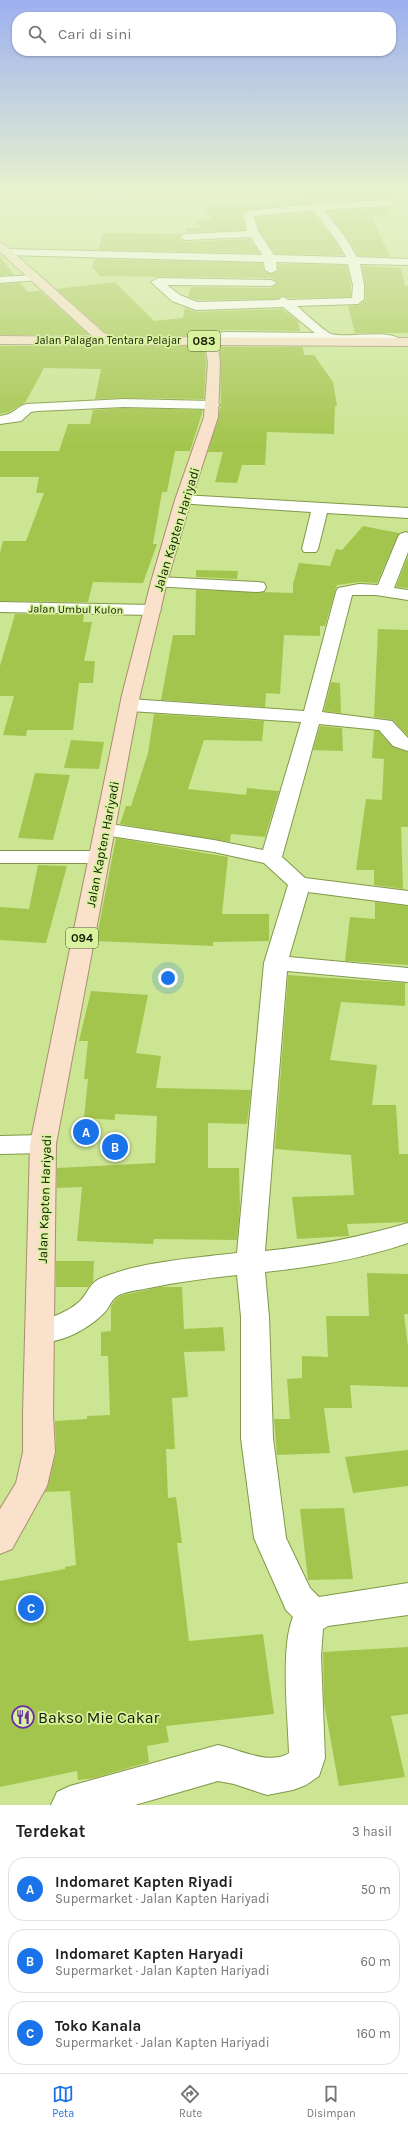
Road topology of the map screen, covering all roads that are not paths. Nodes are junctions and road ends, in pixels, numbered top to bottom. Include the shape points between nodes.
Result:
1 (271, 277) edge
2 (357, 277) edge
3 (34, 278) joint
4 (0, 280) edge
5 (271, 283) junction
6 (288, 304) junction
7 (326, 337) junction
8 (113, 339) junction
9 (218, 339) junction
10 (0, 340) edge
11 (403, 342) edge
12 (213, 405) junction
13 (0, 420) edge
14 (183, 500) junction
15 (320, 508) junction
16 (408, 513) edge
17 (406, 537) dead end
18 (310, 549) dead end
19 (159, 582) junction
20 (258, 587) dead end
21 (384, 591) junction
22 (408, 595) edge
23 (0, 607) edge
24 (152, 610) junction
25 (130, 705) junction
26 (311, 717) junction
27 (405, 742) edge
28 (104, 829) junction
29 (99, 856) junction
30 (0, 857) edge
31 (271, 858) junction
32 (299, 884) junction
33 (408, 898) edge
34 (276, 963) junction
35 (408, 975) edge
36 (43, 1144) junction
37 (0, 1146) edge
38 (408, 1233) edge
39 (250, 1263) junction
40 (40, 1332) junction
41 (0, 1539) edge
42 (408, 1600) edge
43 (314, 1615) junction
44 (70, 1805) edge

1 - 5 street
2 - 6 street via 358,299 354,301
3 - 4 street
3 - 8 main road via 100,336
5 - 6 street via 274,296
5 - 6 street via 157,282 176,298 196,306
6 - 7 street
7 - 9 street
7 - 11 street via 384,338
8 - 9 main road, Jalan Palagan Tentara Pelajar / 083
8 - 10 main road, Jalan Palagan Tentara Pelajar / 083
9 - 11 main road, Jalan Palagan Tentara Pelajar / 083
9 - 12 main road, Jalan Kapten Hariyadi / 094 via 214,363
12 - 13 street via 124,403 37,406 27,408 16,418
12 - 14 main road, Jalan Kapten Hariyadi / 094 via 211,418
14 - 15 street
14 - 19 main road, Jalan Kapten Hariyadi / 094
15 - 16 street
15 - 18 street
17 - 21 street
19 - 20 street
19 - 24 main road, Jalan Kapten Hariyadi / 094
21 - 22 street
21 - 26 street via 344,592
23 - 24 street, Jalan Umbul Kulon
24 - 25 main road, Jalan Kapten Hariyadi / 094
25 - 26 street
25 - 28 main road, Jalan Kapten Hariyadi / 094
26 - 27 street via 388,725
26 - 31 street
28 - 29 main road, Jalan Kapten Hariyadi / 094
28 - 31 street via 214,846
29 - 30 street
29 - 36 main road, Jalan Kapten Hariyadi / 094
31 - 32 street
32 - 33 street
32 - 34 street
34 - 35 street
34 - 39 street
36 - 37 street
36 - 40 main road, Jalan Kapten Hariyadi / 094
38 - 39 street via 386,1241 323,1254
39 - 40 street via 190,1270 116,1285 102,1292 96,1303 81,1317 66,1326
39 - 43 street via 255,1317 257,1438 270,1538 298,1599
40 - 41 main road, Jalan Kapten Hariyadi / 094 via 40,1452 31,1486
42 - 43 street via 323,1611
43 - 44 street via 309,1619 305,1632 307,1758 306,1763 299,1769 267,1777 234,1766 218,1764

